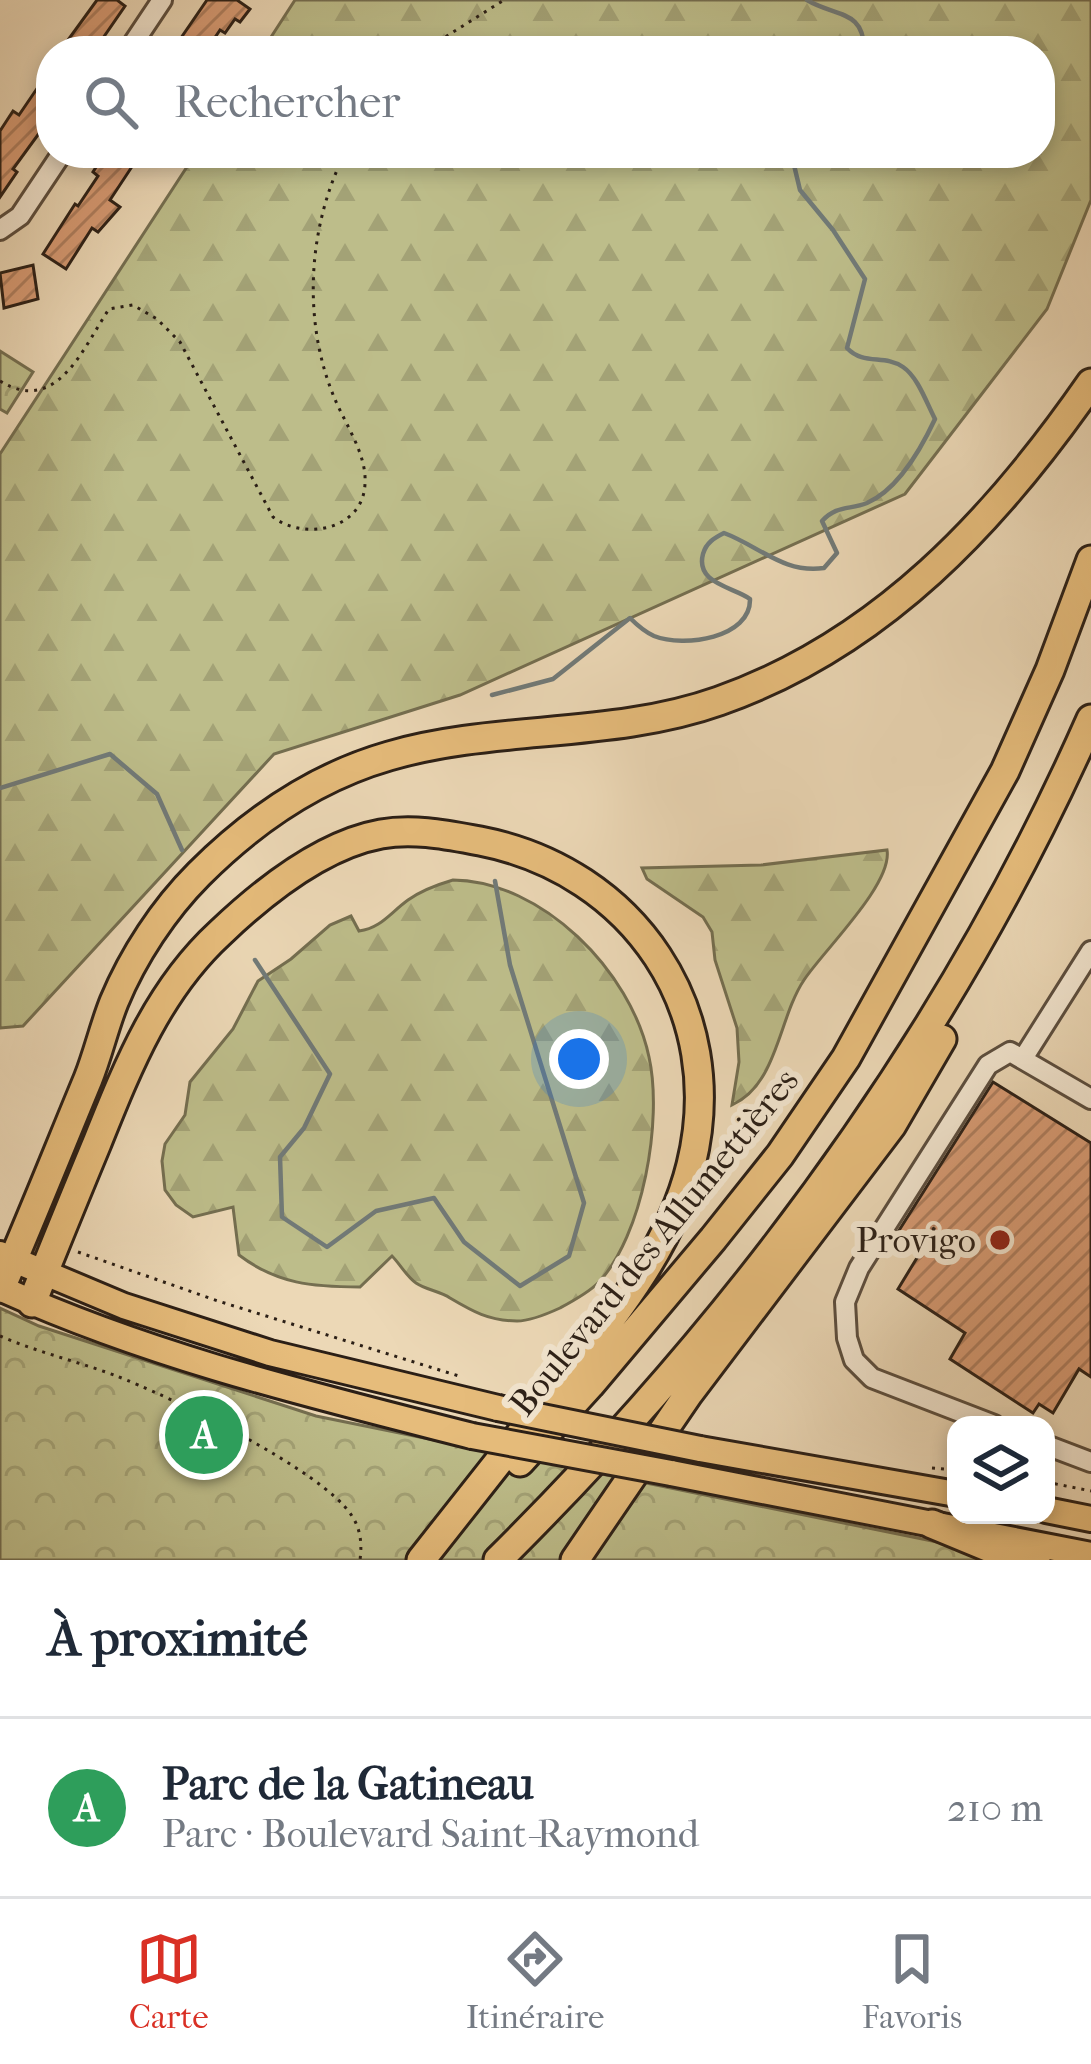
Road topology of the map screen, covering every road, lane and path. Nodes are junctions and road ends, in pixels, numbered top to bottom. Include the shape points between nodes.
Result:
1 (162, 0) edge
2 (504, 0) edge
3 (138, 36) edge
4 (448, 36) edge
5 (52, 168) edge
6 (339, 168) edge
7 (0, 230) edge
8 (0, 381) edge
9 (1091, 383) edge
10 (1091, 560) edge
11 (1091, 719) edge
12 (1091, 745) edge
13 (1091, 951) edge
14 (1024, 1057) junction
15 (1091, 1099) edge
16 (71, 1249) dead end
17 (7, 1256) edge
18 (43, 1273) junction
19 (0, 1288) edge
20 (32, 1303) junction
21 (0, 1336) edge
22 (476, 1381) dead end
23 (971, 1416) edge
24 (1055, 1448) edge
25 (1091, 1462) edge
26 (1055, 1485) edge
27 (1091, 1491) edge
28 (947, 1492) edge
29 (1055, 1508) edge
30 (1091, 1509) edge
31 (1055, 1510) edge
32 (1091, 1519) edge
33 (932, 1524) junction
34 (1091, 1556) edge
35 (360, 1560) edge
36 (425, 1560) edge
37 (498, 1560) edge
38 (575, 1560) edge
39 (1036, 1560) edge

1 - 3 street
2 - 4 path
5 - 7 street via 20,216
6 - 8 path via 324,203 314,293 322,360 365,472 361,502 345,520 296,530 273,517 180,342 133,305 109,309 64,380 33,392
9 - 17 highway via 1027,472 917,587 787,672 717,702 620,726 390,755 311,787 248,830 196,877 148,938
10 - 36 highway, Boulevard des Allumettières via 1005,771 846,1058 676,1284
11 - 37 highway via 1000,906 855,1139 689,1355
12 - 38 highway via 1012,916 892,1125 689,1393
13 - 14 street
14 - 15 street
14 - 23 street via 1010,1052 988,1065 844,1302 854,1360 872,1378
16 - 22 path
17 - 18 main road
17 - 19 highway
18 - 20 highway
18 - 28 main road, bridge via 270,1353 498,1408
18 - 36 highway via 163,1002 219,933 276,887 340,848 417,831 496,844 596,889 651,944 685,1009 702,1089 691,1168 661,1242 623,1304
19 - 20 main road
20 - 33 main road, bridge via 211,1369 472,1436
21 - 35 path via 170,1400 296,1468 353,1517
24 - 25 street
26 - 27 path
29 - 30 main road
31 - 32 main road
33 - 34 main road
33 - 39 highway

